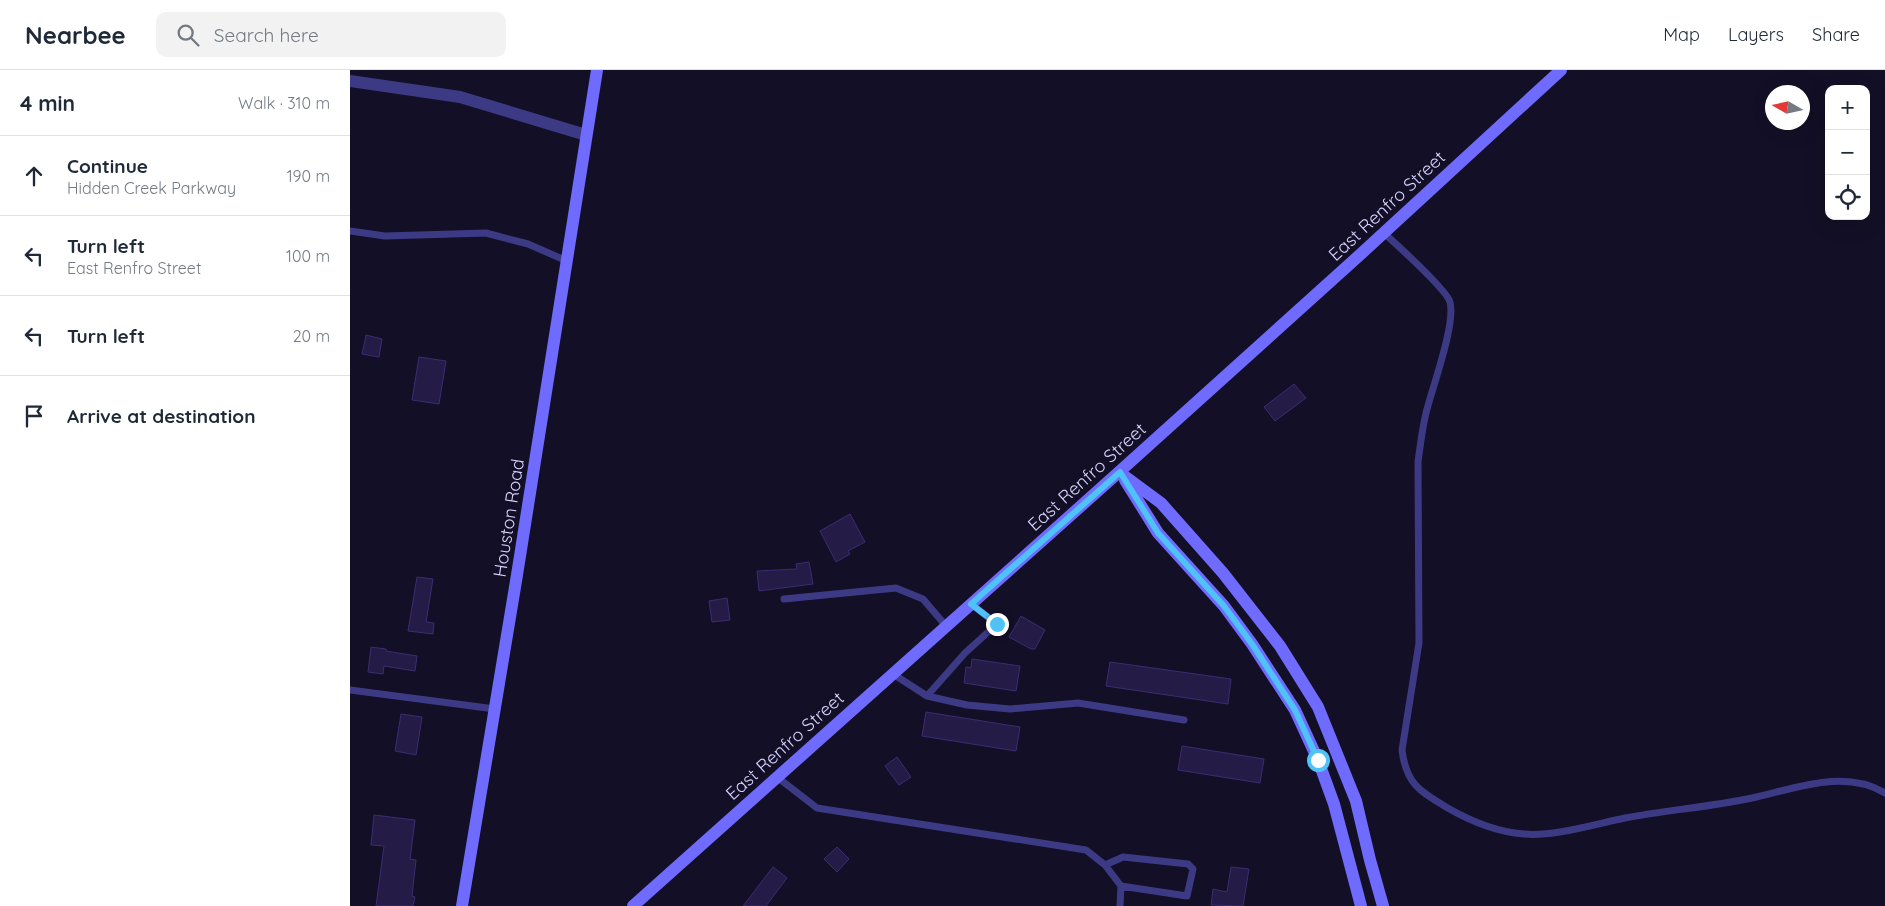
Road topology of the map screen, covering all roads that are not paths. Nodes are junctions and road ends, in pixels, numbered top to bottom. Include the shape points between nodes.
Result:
1 (597, 70) edge
2 (1560, 70) edge
3 (350, 81) edge
4 (586, 135) junction
5 (350, 231) edge
6 (1384, 233) junction
7 (567, 261) junction
8 (1120, 472) junction
9 (784, 600) dead end
10 (971, 604) junction
11 (946, 626) junction
12 (893, 674) junction
13 (350, 690) edge
14 (927, 696) junction
15 (495, 709) junction
16 (1184, 720) dead end
17 (777, 776) junction
18 (1885, 792) edge
19 (1105, 865) junction
20 (1121, 886) junction
21 (462, 906) edge
22 (633, 906) edge
23 (1120, 906) edge
24 (1362, 906) edge
25 (1383, 906) edge

1 - 4 main road, Houston Road
2 - 6 main road, East Renfro Street
3 - 4 street via 460,97
4 - 7 main road, Houston Road
5 - 7 lane via 385,236 486,233 528,244
6 - 8 main road, East Renfro Street
6 - 18 lane via 1450,301 1450,320 1422,429 1418,462 1420,643 1402,750 1404,766 1415,786 1479,824 1504,832 1526,834 1551,833 1750,799 1830,780 1860,783
7 - 15 main road, Houston Road
8 - 10 main road, East Renfro Street
8 - 24 main road via 1158,533 1224,606 1295,710 1334,804
8 - 25 main road via 1161,503 1223,573 1280,646 1321,715 1356,801
9 - 11 lane via 896,588 923,599
10 - 11 main road, East Renfro Street
10 - 14 lane via 997,624 965,653
11 - 12 main road, East Renfro Street
12 - 14 lane
12 - 17 main road, East Renfro Street
13 - 15 lane
14 - 16 lane via 967,705 1010,709 1078,702
15 - 21 main road, Houston Road
17 - 19 lane via 818,808 1086,850
17 - 22 main road, East Renfro Street
19 - 20 lane
19 - 20 lane via 1123,857 1188,864 1193,869 1187,896
20 - 23 lane

